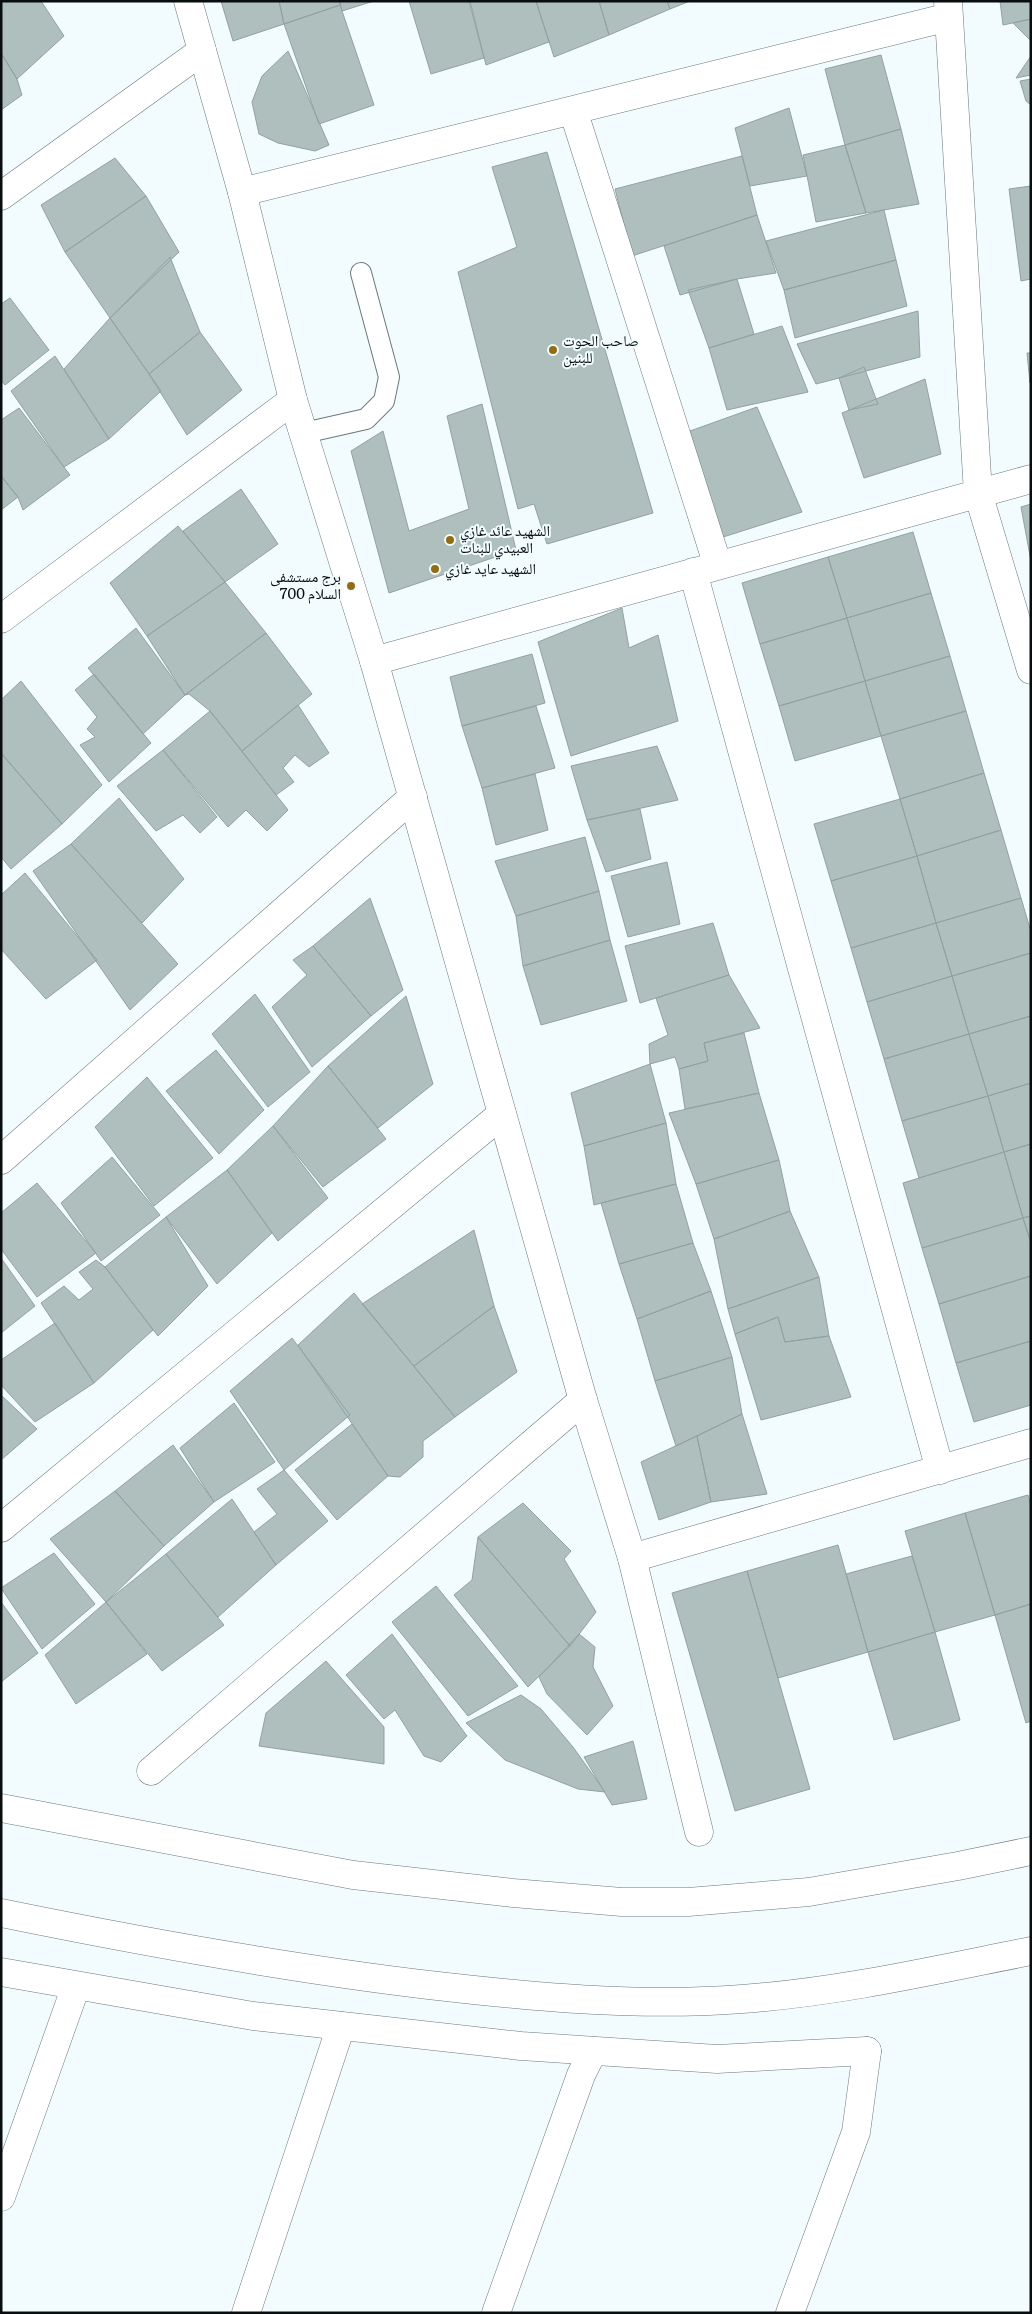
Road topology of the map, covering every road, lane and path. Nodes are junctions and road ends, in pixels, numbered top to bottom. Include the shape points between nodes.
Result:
1 (188, 1) edge
2 (949, 9) edge
3 (202, 51) junction
4 (573, 110) junction
5 (242, 192) junction
6 (1, 196) edge
7 (361, 273) dead end
8 (293, 400) junction
9 (304, 433) junction
10 (1031, 479) edge
11 (978, 493) junction
12 (706, 569) junction
13 (1, 619) edge
14 (374, 661) junction
15 (1031, 670) edge
16 (413, 797) junction
17 (502, 1114) junction
18 (1, 1160) edge
19 (583, 1400) junction
20 (1031, 1443) edge
21 (940, 1470) junction
22 (1, 1528) edge
23 (632, 1558) junction
24 (151, 1771) dead end
25 (1, 1808) edge
26 (699, 1832) dead end
27 (1031, 1851) edge
28 (1, 1913) edge
29 (1031, 1951) edge
30 (1, 1972) edge
31 (76, 1986) junction
32 (341, 2026) junction
33 (593, 2051) junction
34 (1, 2197) edge
35 (246, 2313) edge
36 (496, 2313) edge
37 (790, 2313) edge

1 - 3 main road
2 - 4 main road
2 - 11 main road
3 - 5 main road
3 - 6 main road
4 - 5 main road
4 - 12 main road
5 - 8 main road
7 - 9 lane via 389,377 384,401 366,419
8 - 9 main road
8 - 13 main road
9 - 14 main road
10 - 11 main road
11 - 12 main road
11 - 15 main road
12 - 14 main road
12 - 21 main road
14 - 16 main road
16 - 17 main road
16 - 18 main road
17 - 19 main road
17 - 22 main road
19 - 23 main road
19 - 24 main road
20 - 21 main road
21 - 23 main road
23 - 26 main road
25 - 27 main road via 353,1875 622,1902 688,1902 809,1892
28 - 29 main road via 87,1931 342,1974 491,1992 608,2001 742,2000 814,1992
30 - 31 main road
31 - 32 main road via 253,2016
31 - 34 main road
32 - 33 main road
32 - 35 main road
33 - 36 main road via 581,2075
33 - 37 main road via 717,2059 867,2051 856,2132

